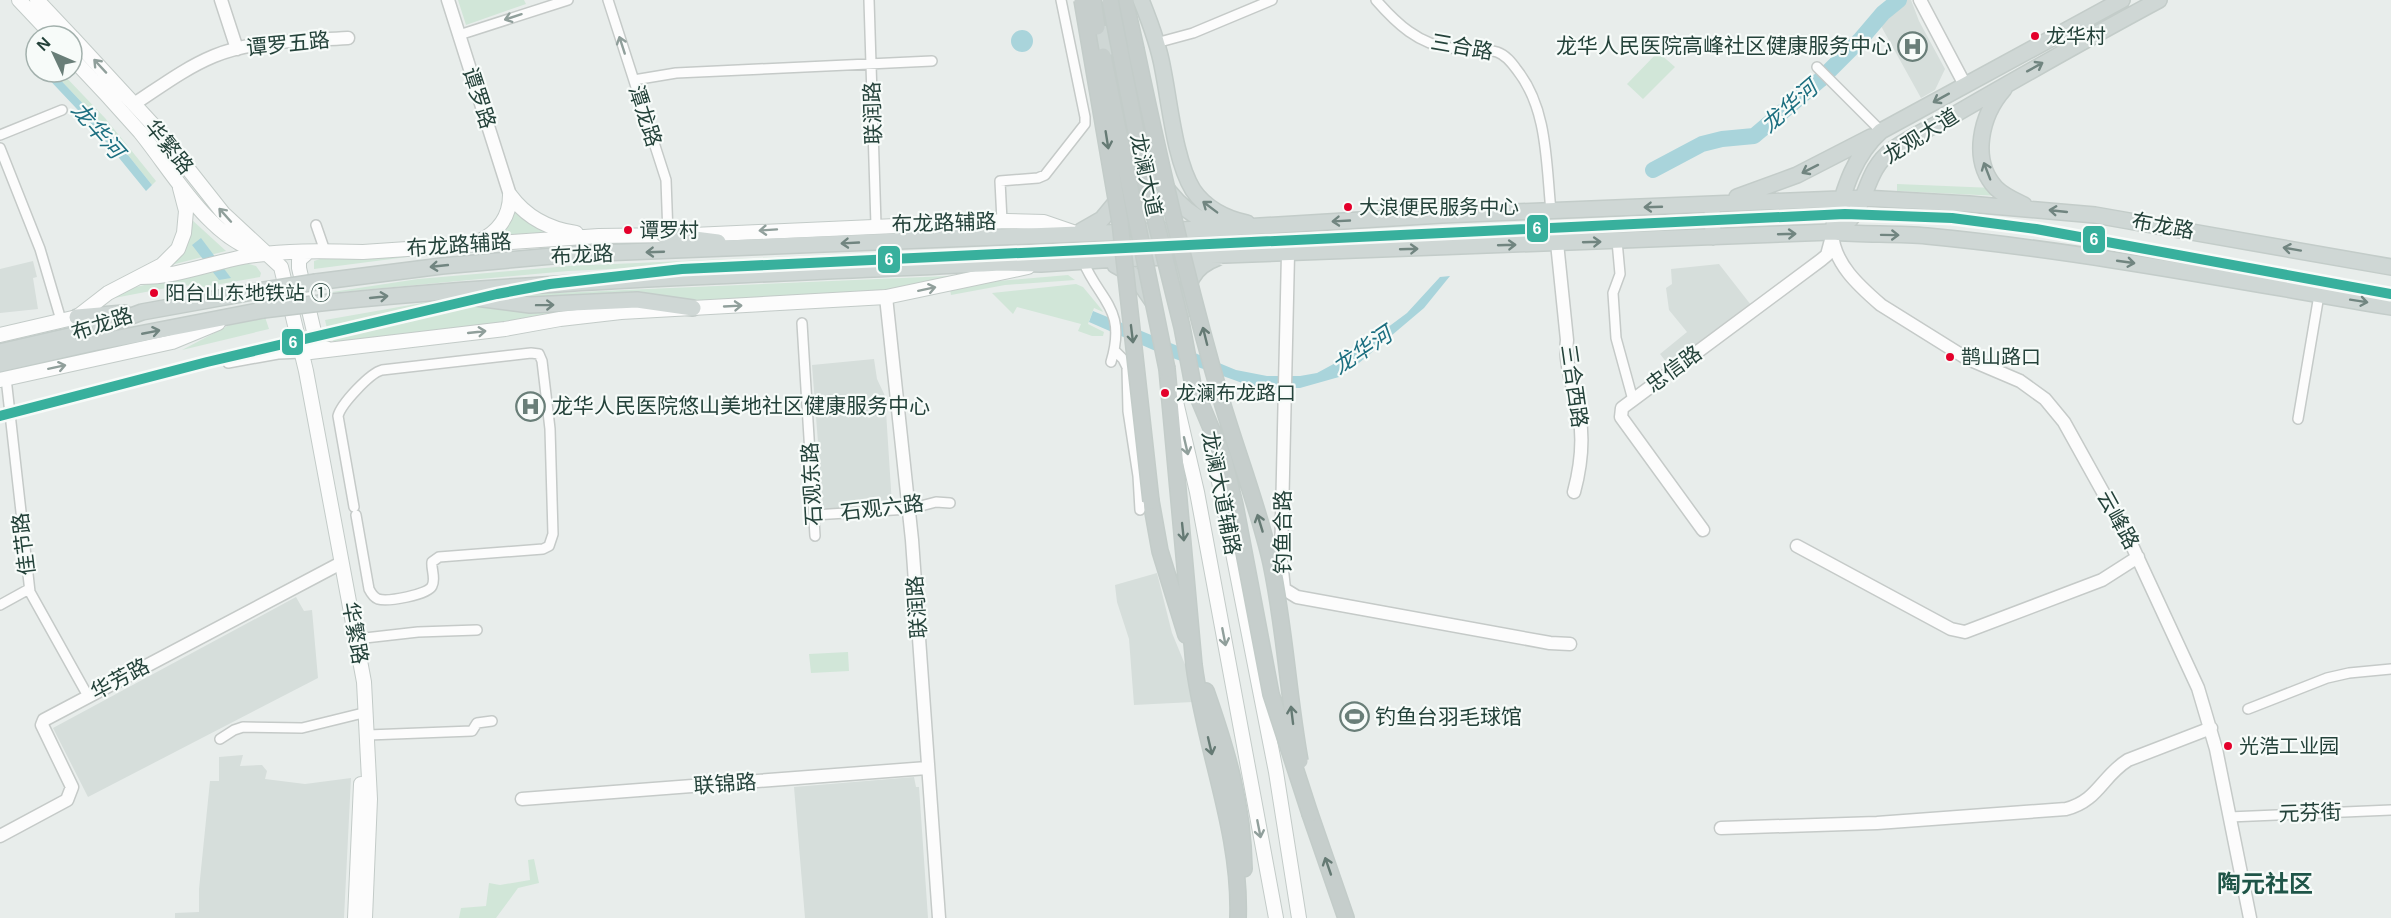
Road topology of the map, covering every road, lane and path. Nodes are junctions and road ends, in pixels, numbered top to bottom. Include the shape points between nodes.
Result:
1 (19, 0) edge
2 (37, 0) edge
3 (221, 0) edge
4 (448, 0) edge
5 (568, 0) edge
6 (608, 0) edge
7 (869, 0) edge
8 (1061, 0) edge
9 (1082, 0) edge
10 (1094, 0) edge
11 (1110, 0) edge
12 (1117, 0) edge
13 (1125, 0) edge
14 (1141, 0) edge
15 (1272, 0) edge
16 (1376, 0) edge
17 (1920, 0) edge
18 (2122, 0) edge
19 (2159, 0) edge
20 (41, 24) edge
21 (60, 24) edge
22 (1100, 25) junction
23 (1066, 32) junction
24 (459, 35) junction
25 (348, 38) dead end
26 (1156, 43) junction
27 (84, 49) edge
28 (237, 49) junction
29 (932, 61) dead end
30 (871, 64) junction
31 (1817, 68) dead end
32 (84, 71) edge
33 (634, 80) junction
34 (2011, 81) junction
35 (1965, 85) junction
36 (134, 104) junction
37 (62, 110) dead end
38 (1881, 131) junction
39 (0, 135) edge
40 (0, 148) edge
41 (1146, 154) junction
42 (1128, 169) junction
43 (182, 178) junction
44 (510, 195) junction
45 (1863, 198) junction
46 (1842, 199) junction
47 (1712, 205) junction
48 (2029, 208) junction
49 (1551, 211) junction
50 (1002, 221) junction
51 (316, 225) dead end
52 (876, 225) junction
53 (1264, 225) junction
54 (1228, 228) junction
55 (1164, 230) junction
56 (1140, 231) junction
57 (1832, 232) junction
58 (1076, 233) junction
59 (665, 235) junction
60 (599, 236) junction
61 (997, 237) junction
62 (1713, 237) junction
63 (1617, 241) junction
64 (1557, 243) junction
65 (469, 245) junction
66 (759, 247) junction
67 (325, 251) junction
68 (308, 252) junction
69 (269, 254) junction
70 (1288, 254) junction
71 (1225, 255) junction
72 (1172, 257) junction
73 (1147, 258) junction
74 (1089, 260) junction
75 (1000, 263) junction
76 (1041, 264) junction
77 (2391, 267) edge
78 (140, 277) junction
79 (424, 292) junction
80 (2319, 295) junction
81 (886, 297) junction
82 (2391, 307) edge
83 (693, 308) junction
84 (142, 312) junction
85 (233, 316) junction
86 (1185, 316) junction
87 (77, 317) junction
88 (1159, 318) junction
89 (61, 320) junction
90 (802, 323) dead end
91 (0, 334) edge
92 (92, 337) junction
93 (328, 349) junction
94 (1114, 350) junction
95 (0, 352) edge
96 (302, 352) junction
97 (1110, 362) dead end
98 (228, 363) dead end
99 (1168, 369) junction
100 (2, 374) edge
101 (1196, 382) junction
102 (1633, 400) junction
103 (2298, 420) dead end
104 (1574, 492) dead end
105 (950, 503) dead end
106 (909, 508) junction
107 (1140, 510) dead end
108 (355, 511) joint
109 (814, 515) junction
110 (1702, 530) dead end
111 (815, 536) dead end
112 (1797, 546) dead end
113 (1234, 556) junction
114 (2138, 557) junction
115 (1209, 561) junction
116 (338, 565) junction
117 (29, 589) junction
118 (0, 606) edge
119 (477, 630) dead end
120 (356, 639) junction
121 (1570, 644) dead end
122 (2391, 669) edge
123 (88, 696) junction
124 (2248, 709) dead end
125 (359, 714) junction
126 (492, 722) dead end
127 (2211, 728) junction
128 (368, 735) junction
129 (220, 739) dead end
130 (927, 768) junction
131 (522, 799) dead end
132 (2391, 810) edge
133 (1310, 814) junction
134 (2229, 817) junction
135 (1721, 828) dead end
136 (0, 836) edge
137 (355, 918) edge
138 (365, 918) edge
139 (939, 918) edge
140 (1240, 918) edge
141 (1276, 918) edge
142 (1299, 918) edge
143 (1346, 918) edge
144 (2250, 918) edge

1 - 20 main road
2 - 21 main road, 华繁路
3 - 28 street
4 - 24 street, 谭罗路
5 -> 24 street
33 -> 6 street, 潭龙路
7 - 30 street, 联润路
8 - 23 street
9 -> 140 highway, bridge via 1120,222 1156,527 1177,611 1219,729 1244,833 1245,899
10 - 22 main road, 龙澜大道辅路
10 - 99 highway, 龙澜大道, bridge via 1125,170
11 - 101 highway, 龙澜大道, bridge via 1145,178
12 - 41 main road, 龙澜大道辅路
133 -> 13 highway, bridge via 1271,561 1173,220
14 - 26 main road
15 - 26 street via 1193,33
16 - 49 street, 三合路 via 1412,35 1429,44 1497,52 1512,63 1533,92 1538,109
17 - 35 street
18 - 35 main road, 龙观大道
34 -> 19 main road, 龙观大道
22 - 23 street
22 - 42 main road, 龙澜大道辅路
23 - 50 street via 1085,124 1045,175 1000,181
24 - 44 street, 谭罗路
25 - 28 street, 谭罗五路 via 272,42
53 -> 26 main road via 1220,214 1193,190 1180,158
36 -> 27 main road, 华繁路
28 - 36 street, 谭罗五路 via 192,67
29 - 30 street
30 - 33 street via 676,73
30 - 52 street, 联润路
31 - 38 street
32 - 43 main road, 华繁路
33 - 59 street, 潭龙路 via 666,180
34 - 45 main road, 龙观大道 via 1891,151 1873,170
48 -> 34 main road via 1995,186 1985,170 1982,153 1987,116
35 -> 38 main road, 龙观大道
36 - 43 main road, 华繁路
37 - 39 street
38 - 46 main road, 龙观大道 via 1860,153
38 -> 47 main road via 1780,182
40 - 89 street via 40,249
41 - 54 main road via 1163,184 1185,207 1204,221
41 - 55 main road, 龙澜大道辅路
42 - 56 main road, 龙澜大道辅路
42 - 58 main road via 1126,186 1112,210 1090,228
43 - 69 main road, 华繁路
43 - 78 main road via 186,211 183,239 168,259
44 - 60 main road via 524,212 542,223
44 - 65 main road via 508,213 496,230
45 - 46 main road, 布龙路
45 - 48 main road, 布龙路
45 - 57 main road, 龙观大道 via 1849,221
46 - 47 main road, 布龙路
46 - 57 main road, 龙观大道
47 -> 49 main road, 布龙路
47 - 62 main road
77 -> 48 main road, 布龙路 via 2117,219
49 -> 53 main road, 布龙路
50 - 52 main road, 布龙路辅路
50 - 58 main road, 布龙路辅路 via 1044,222
51 - 67 street
52 -> 59 main road, 布龙路辅路
53 - 54 main road, 布龙路
54 - 55 main road, 布龙路
55 - 56 main road, 布龙路
55 - 72 main road, 龙澜大道辅路
56 - 58 main road, 布龙路
56 - 73 main road, 龙澜大道辅路
62 -> 57 main road, 布龙路
57 -> 80 main road, 布龙路 via 1983,243 2205,273
57 - 102 street, 忠信路 via 1825,258
57 - 114 street, 云峰路 via 1841,262 1881,305 1966,358 2020,381 2056,410
58 - 61 main road, 布龙路
59 - 60 main road, 布龙路辅路
59 - 66 main road
60 - 65 main road, 布龙路辅路
61 -> 66 main road, 布龙路
61 - 75 main road
62 - 63 main road, 布龙路
64 -> 63 main road, 布龙路
63 - 102 street via 1620,274 1613,293 1616,338
70 -> 64 main road, 布龙路
64 - 104 street, 三合西路 via 1568,340 1565,355 1581,428 1581,467
65 - 67 main road, 布龙路辅路
66 -> 84 main road, 布龙路, bridge via 575,254 442,266 316,282
67 - 68 main road, 布龙路辅路
68 - 69 main road, 布龙路辅路
68 - 93 main road via 300,260 299,268 316,340 320,347
69 - 78 main road, 布龙路辅路 via 169,276
69 - 96 main road, 华繁路 via 281,267
70 - 71 main road, 布龙路
70 - 121 street, 钓鱼合路 via 1281,561 1288,593
71 - 72 main road, 布龙路
71 - 86 main road via 1198,268 1191,277 1185,295
72 - 73 main road, 布龙路
72 - 86 main road, 龙澜大道辅路
73 - 74 main road, 布龙路
73 - 88 main road, 龙澜大道辅路
74 - 76 main road, 布龙路
74 - 88 main road via 1118,266 1135,276
74 - 94 street via 1114,316
75 - 76 main road, 布龙路
75 - 79 main road, 布龙路
81 -> 76 main road
78 - 87 main road, 布龙路辅路 via 101,298
79 -> 83 main road via 530,305 637,300
85 -> 79 main road, 布龙路, bridge
80 -> 82 main road, 布龙路
80 - 103 street
83 -> 81 main road
81 - 106 street, 联润路
93 -> 83 main road via 560,319
84 - 87 main road
84 - 92 main road, 布龙路
92 -> 85 main road, 布龙路
100 -> 85 main road via 171,342
86 - 101 main road, 龙澜大道辅路
87 - 89 main road, 布龙路辅路
88 - 99 main road, 龙澜大道辅路, bridge
89 - 91 main road, 布龙路辅路
90 - 109 street, 石观东路
92 - 95 main road, 布龙路
92 - 100 main road, 布龙路
93 - 96 main road
94 - 97 street
94 - 107 street via 1127,367
96 - 98 street
96 - 116 main road, 华繁路
99 -> 115 main road, 龙澜大道辅路
99 -> 140 highway, 龙澜大道 via 1197,689 1235,860
100 - 117 street, 佳节路
101 - 113 main road, 龙澜大道辅路
101 - 133 highway, 龙澜大道, bridge via 1224,459 1271,694
102 - 110 street, 忠信路 via 1622,408 1621,417
105 - 106 street, 石观六路
106 - 109 street, 石观六路
106 - 130 street, 联润路
108 - 108 street via 369,589 381,599 428,590 434,582 432,562 439,557 549,546 553,534 550,429 539,354 382,370 371,375 338,416
109 - 111 street, 石观东路
112 - 114 street via 1951,629 1965,632 2102,580
113 - 115 main road
113 - 142 main road, 龙澜大道辅路 via 1276,772
114 - 127 street, 云峰路 via 2198,688
115 -> 141 main road, 龙澜大道辅路
116 - 120 main road, 华繁路
116 - 123 street, 华芳路
116 - 125 main road, 华繁路
117 - 118 street
117 - 123 street, 佳节路
119 - 120 street
120 - 128 main road, 华繁路
122 - 124 street via 2327,678
123 - 136 street, 华芳路 via 42,722 72,787 69,797
125 - 129 street via 302,728 243,727
125 - 137 main road, 华繁路
126 - 128 street via 477,723 472,731
127 - 134 street, 云峰路
127 - 135 street via 2128,760 2116,768 2091,798 2066,809 1877,823
128 - 138 main road, 华繁路 via 370,830
130 - 131 street, 联锦路
130 - 139 street, 联润路
132 - 134 street, 元芬街
143 -> 133 highway
134 - 144 street, 云峰路

